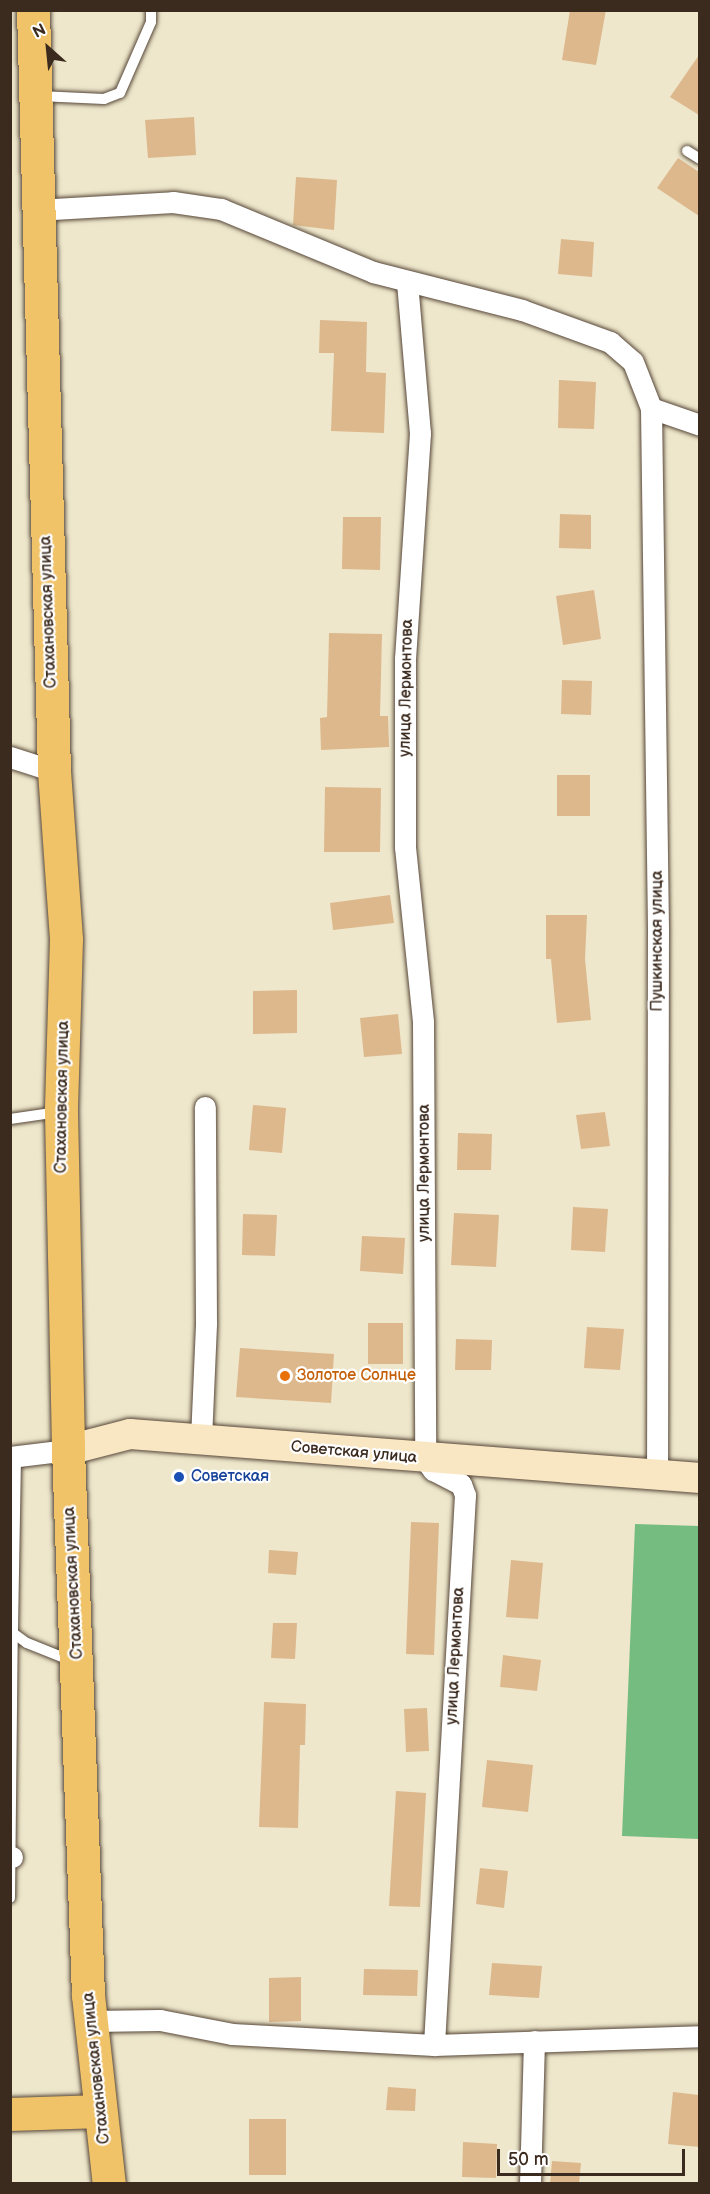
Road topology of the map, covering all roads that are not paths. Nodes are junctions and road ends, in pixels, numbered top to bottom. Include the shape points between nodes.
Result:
1 (33, 10) edge
2 (151, 10) edge
3 (36, 96) junction
4 (687, 151) dead end
5 (699, 159) edge
6 (36, 210) junction
7 (407, 282) junction
8 (651, 408) junction
9 (699, 425) edge
10 (10, 757) edge
11 (54, 771) junction
12 (205, 1107) dead end
13 (61, 1112) junction
14 (10, 1119) edge
15 (201, 1439) junction
16 (68, 1450) junction
17 (13, 1457) edge
18 (425, 1459) junction
19 (657, 1475) junction
20 (699, 1478) edge
21 (13, 1633) junction
22 (78, 1664) junction
23 (11, 1857) edge
24 (10, 1898) edge
25 (91, 2021) junction
26 (699, 2036) edge
27 (534, 2041) junction
28 (435, 2045) junction
29 (100, 2111) junction
30 (10, 2114) edge
31 (109, 2184) edge
32 (530, 2184) edge

1 - 3 main road, Стахановская улица
2 - 3 lane via 151,22 120,93 104,99
3 - 6 main road, Стахановская улица
4 - 5 lane
6 - 7 street via 173,202 221,209 373,272
6 - 11 main road, Стахановская улица
7 - 8 street via 522,310 610,342 633,362
7 - 18 street, улица Лермонтова via 420,433 405,658 405,847 423,1033
8 - 9 street
8 - 19 street, Пушкинская улица via 658,928
10 - 11 street
11 - 13 main road, Стахановская улица via 66,939
12 - 15 street via 206,1323
13 - 14 lane
13 - 16 main road, Стахановская улица
15 - 16 street, Советская улица via 130,1434
15 - 18 street, Советская улица
16 - 17 street, Советская улица
16 - 22 main road, Стахановская улица
17 - 21 lane
18 - 19 street, Советская улица
18 - 28 street, улица Лермонтова via 433,1470 461,1484 465,1495
19 - 20 street, Советская улица
21 - 22 lane
21 - 23 lane
22 - 25 main road, Стахановская улица
23 - 24 lane
25 - 28 street via 160,2020 232,2034
25 - 29 main road, Стахановская улица
26 - 27 street
27 - 28 street
27 - 32 street
29 - 30 main road
29 - 31 main road, Стахановская улица

